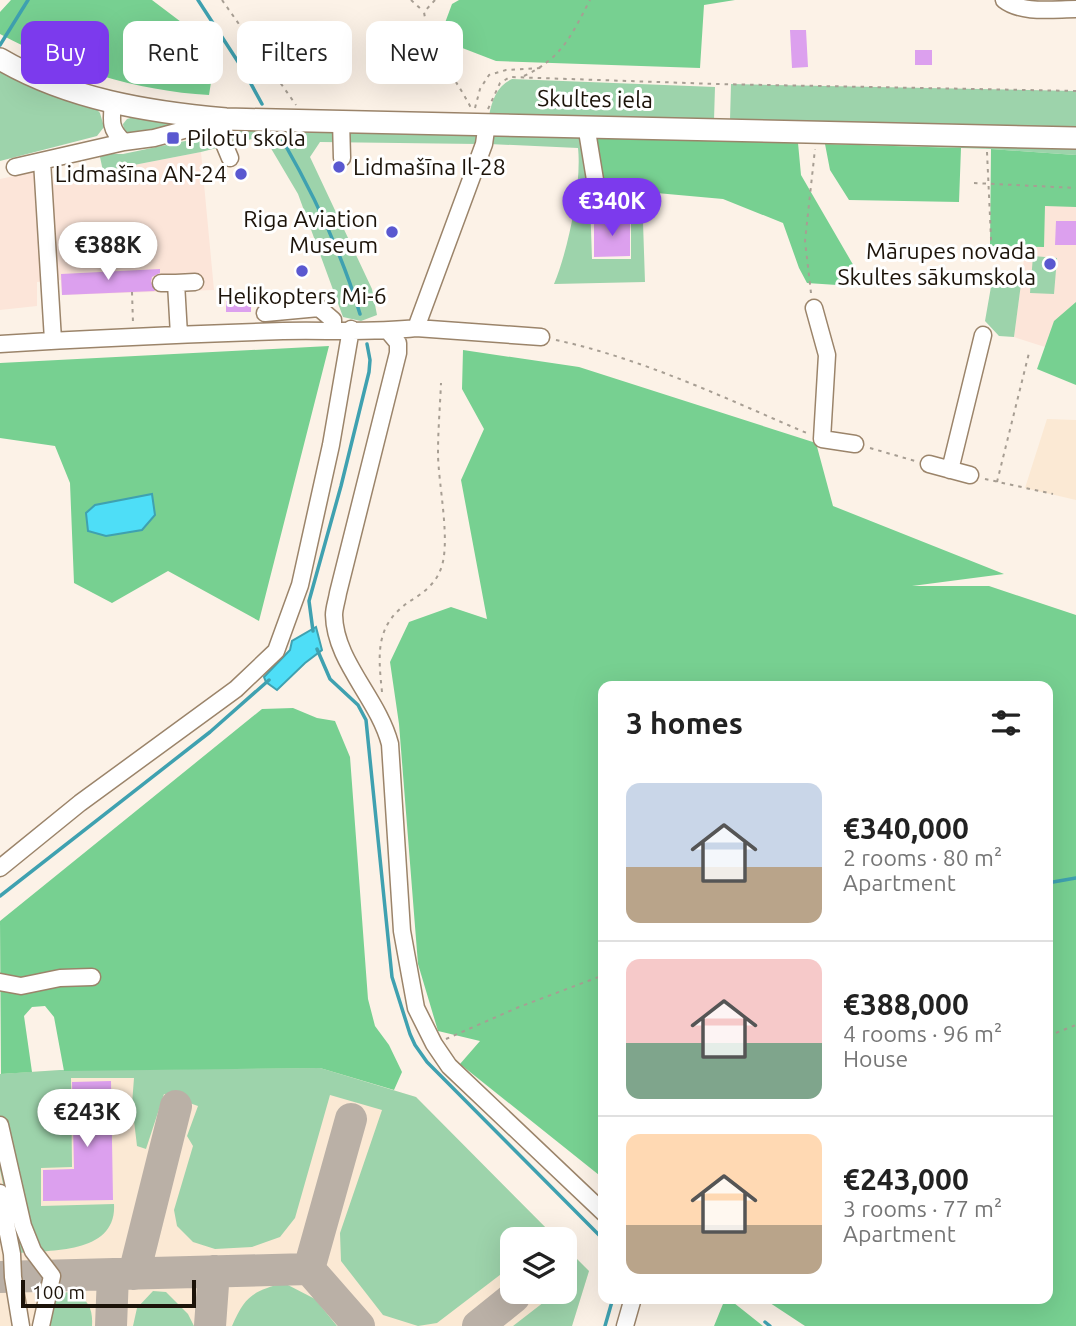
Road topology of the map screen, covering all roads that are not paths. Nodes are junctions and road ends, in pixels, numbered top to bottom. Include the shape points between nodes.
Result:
1 (1004, 0) edge
2 (1076, 9) edge
3 (0, 59) edge
4 (113, 103) junction
5 (220, 120) junction
6 (341, 120) junction
7 (487, 123) junction
8 (586, 125) junction
9 (1076, 138) edge
10 (124, 142) junction
11 (230, 158) dead end
12 (342, 158) dead end
13 (42, 160) junction
14 (15, 167) dead end
15 (621, 204) dead end
16 (195, 282) dead end
17 (814, 308) road end
18 (265, 313) dead end
19 (416, 328) junction
20 (351, 329) junction
21 (333, 330) junction
22 (388, 331) junction
23 (178, 335) junction
24 (983, 335) dead end
25 (541, 337) road end
26 (53, 340) junction
27 (0, 344) edge
28 (855, 444) road end
29 (929, 464) road end
30 (950, 470) junction
31 (970, 475) road end
32 (0, 868) edge
33 (92, 977) dead end
34 (0, 982) edge
35 (0, 1125) edge
36 (0, 1194) edge
37 (598, 1207) edge
38 (631, 1304) edge
39 (21, 1326) edge
40 (41, 1326) edge
41 (625, 1326) edge

1 - 2 street via 1025,8
3 - 4 main road, Skultes iela via 66,90
4 - 5 main road, Skultes iela
4 - 10 street via 110,123
5 - 6 main road, Skultes iela
5 - 10 street
5 - 11 street
6 - 7 main road, Skultes iela
6 - 12 street
7 - 8 main road, Skultes iela
7 - 19 street via 480,162
8 - 9 main road, Skultes iela
8 - 15 street via 599,204
10 - 13 street
13 - 14 street
13 - 26 street
16 - 23 street via 169,283
17 - 28 street via 827,355 822,439
18 - 21 street via 319,308 333,320
19 - 22 street
19 - 25 street
20 - 21 street
20 - 22 street
20 - 32 street via 300,585 276,651 236,689
21 - 23 street
22 - 37 street via 398,343 398,353 334,615 342,650 385,724 390,744 402,931 416,1008 449,1066
23 - 26 street
24 - 30 street
26 - 27 street
29 - 30 street
30 - 31 street
33 - 34 street via 21,986
35 - 40 street via 23,1226 33,1251 52,1276
36 - 39 street
38 - 41 street

